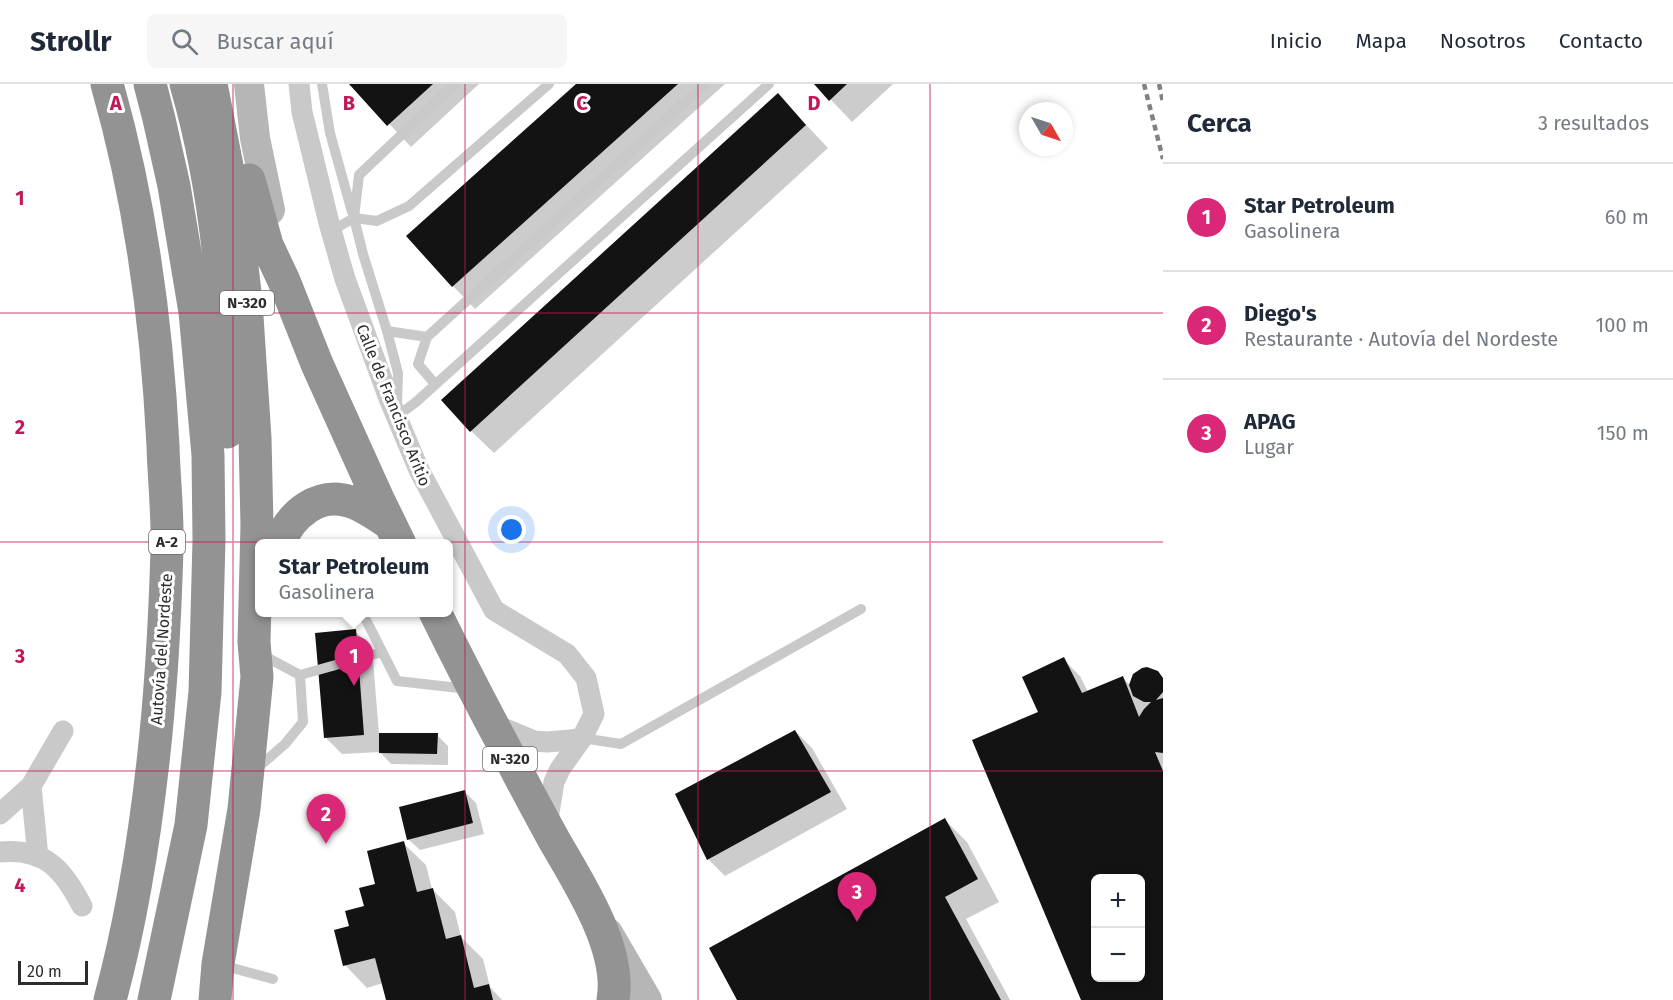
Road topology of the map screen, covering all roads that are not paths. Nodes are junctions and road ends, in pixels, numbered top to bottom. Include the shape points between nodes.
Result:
1 (107, 84) edge
2 (150, 84) edge
3 (186, 84) edge
4 (211, 84) edge
5 (223, 84) edge
6 (249, 84) edge
7 (299, 84) edge
8 (322, 84) edge
9 (455, 84) edge
10 (549, 84) edge
11 (705, 84) edge
12 (769, 84) edge
13 (354, 218) junction
14 (332, 231) junction
15 (284, 281) junction
16 (387, 331) junction
17 (428, 337) junction
18 (435, 384) junction
19 (396, 417) junction
20 (394, 537) edge
21 (257, 539) edge
22 (281, 539) edge
23 (861, 609) dead end
24 (255, 617) edge
25 (266, 617) edge
26 (364, 617) edge
27 (438, 617) edge
28 (207, 648) junction
29 (382, 652) junction
30 (261, 667) junction
31 (300, 675) junction
32 (474, 690) junction
33 (491, 723) junction
34 (63, 731) dead end
35 (582, 738) junction
36 (248, 777) junction
37 (31, 786) junction
38 (0, 814) edge
39 (546, 826) junction
40 (0, 852) edge
41 (38, 856) junction
42 (590, 903) junction
43 (82, 906) dead end
44 (218, 964) junction
45 (273, 979) dead end
46 (110, 1000) edge
47 (154, 1000) edge
48 (215, 1000) edge
49 (613, 1000) edge
50 (647, 1000) edge

1 - 46 highway, Autovía del Nordeste / A-2 via 146,260 159,376 167,546 161,689 146,820
2 - 28 highway, A-2 via 174,186 195,312 208,455
3 - 28 highway via 206,167 225,336 228,520
4 - 21 highway, N-320 via 235,207 246,301
5 - 15 highway, N-320 via 267,245
6 - 15 street via 255,138
7 - 14 street, Calle de Francisco Aritio via 302,112
8 - 13 lane via 330,133
9 - 13 lane via 359,175
10 - 13 lane via 409,206 377,222
11 - 17 lane
12 - 18 lane
13 - 14 lane
13 - 16 lane
14 - 19 street, Calle de Francisco Aritio via 345,279
15 - 20 highway, N-320 via 316,364
16 - 17 lane
16 - 19 lane via 399,373
17 - 18 lane via 418,364
18 - 19 lane
19 - 35 street, Calle de Francisco Aritio via 419,471 494,610 567,654 586,678 594,714
20 - 22 highway, N-320 via 371,510 340,499 326,499 301,512 288,524
23 - 35 lane via 621,744
24 - 30 highway, N-320 via 255,642
25 - 30 highway, N-320
26 - 29 lane
27 - 32 highway, N-320
28 - 47 highway, A-2 via 191,825
29 - 31 lane
29 - 32 lane via 397,681
30 - 31 lane
30 - 36 highway, N-320
31 - 36 lane via 303,722
32 - 33 highway, N-320
33 - 35 street via 534,741
33 - 39 highway, N-320
34 - 37 street
35 - 39 street, Calle de Francisco Aritio via 554,782
36 - 44 highway, N-320
37 - 38 street
37 - 41 street
39 - 42 highway, N-320
40 - 41 street
41 - 43 street via 61,872
42 - 49 highway, N-320 via 609,951
42 - 50 street
44 - 45 lane
44 - 48 highway, N-320

